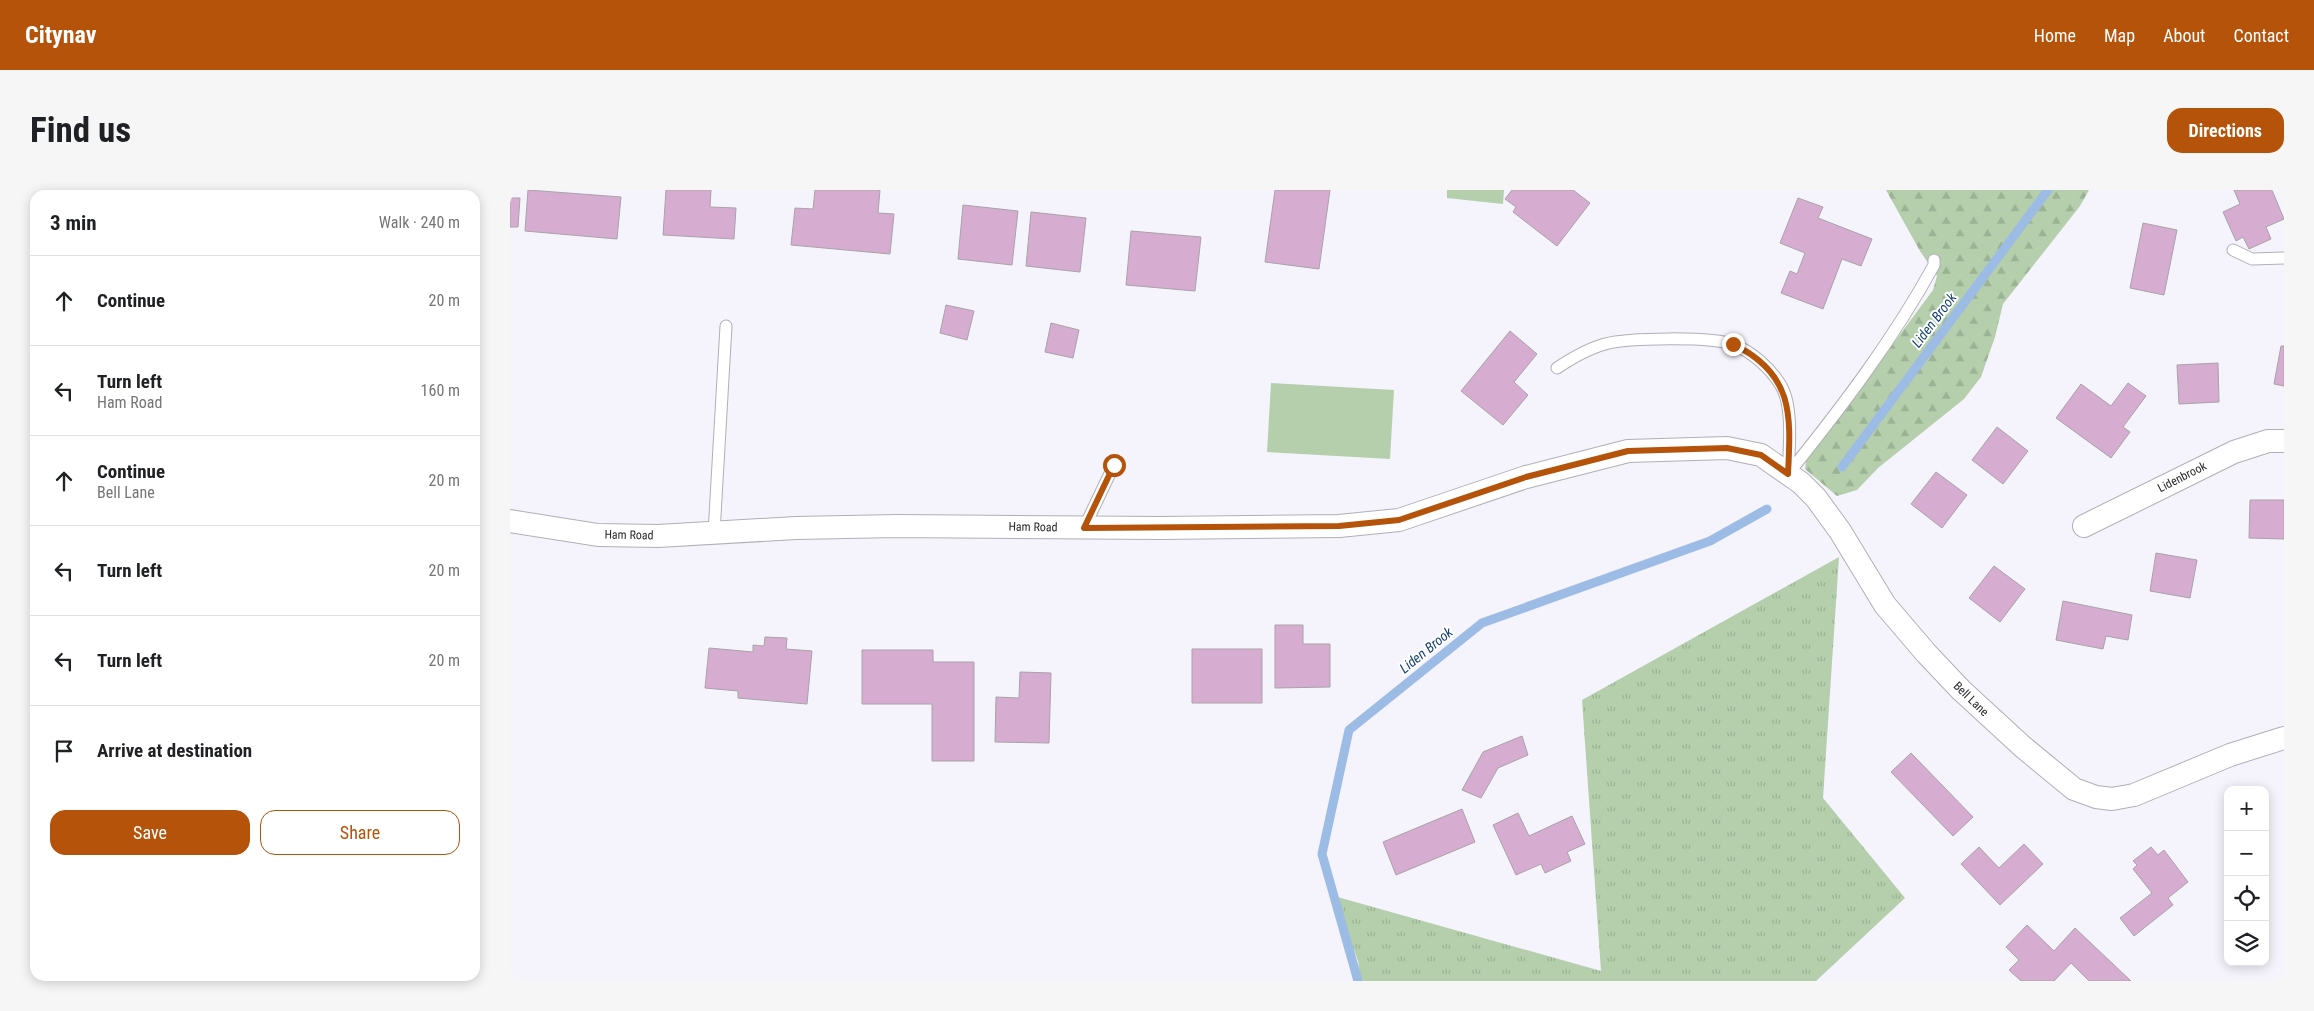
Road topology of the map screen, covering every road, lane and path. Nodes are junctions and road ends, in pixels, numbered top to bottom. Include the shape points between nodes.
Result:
1 (2233, 250) dead end
2 (2284, 258) edge
3 (1934, 260) dead end
4 (726, 326) dead end
5 (1557, 368) dead end
6 (2284, 441) edge
7 (1727, 448) joint
8 (1114, 465) dead end
9 (1788, 474) junction
10 (510, 521) edge
11 (2084, 526) dead end
12 (1084, 528) junction
13 (714, 533) junction
14 (2284, 738) edge

1 - 2 lane via 2252,259
3 - 9 lane via 1913,303 1834,416
4 - 13 lane
5 - 9 lane via 1582,352 1623,340 1707,340 1733,344 1756,359 1781,384 1788,416
6 - 11 street, Lidenbrook via 2268,441 2234,452
7 - 9 street, Bell Lane via 1761,455
7 - 12 street, Ham Road via 1628,451 1526,477 1399,520 1339,526
8 - 12 lane
9 - 14 street, Bell Lane via 1816,498 1885,605 1926,653 2002,728 2074,788 2096,797 2112,799 2134,795 2230,755
10 - 13 street, Ham Road via 598,535
12 - 13 street, Ham Road via 860,527

